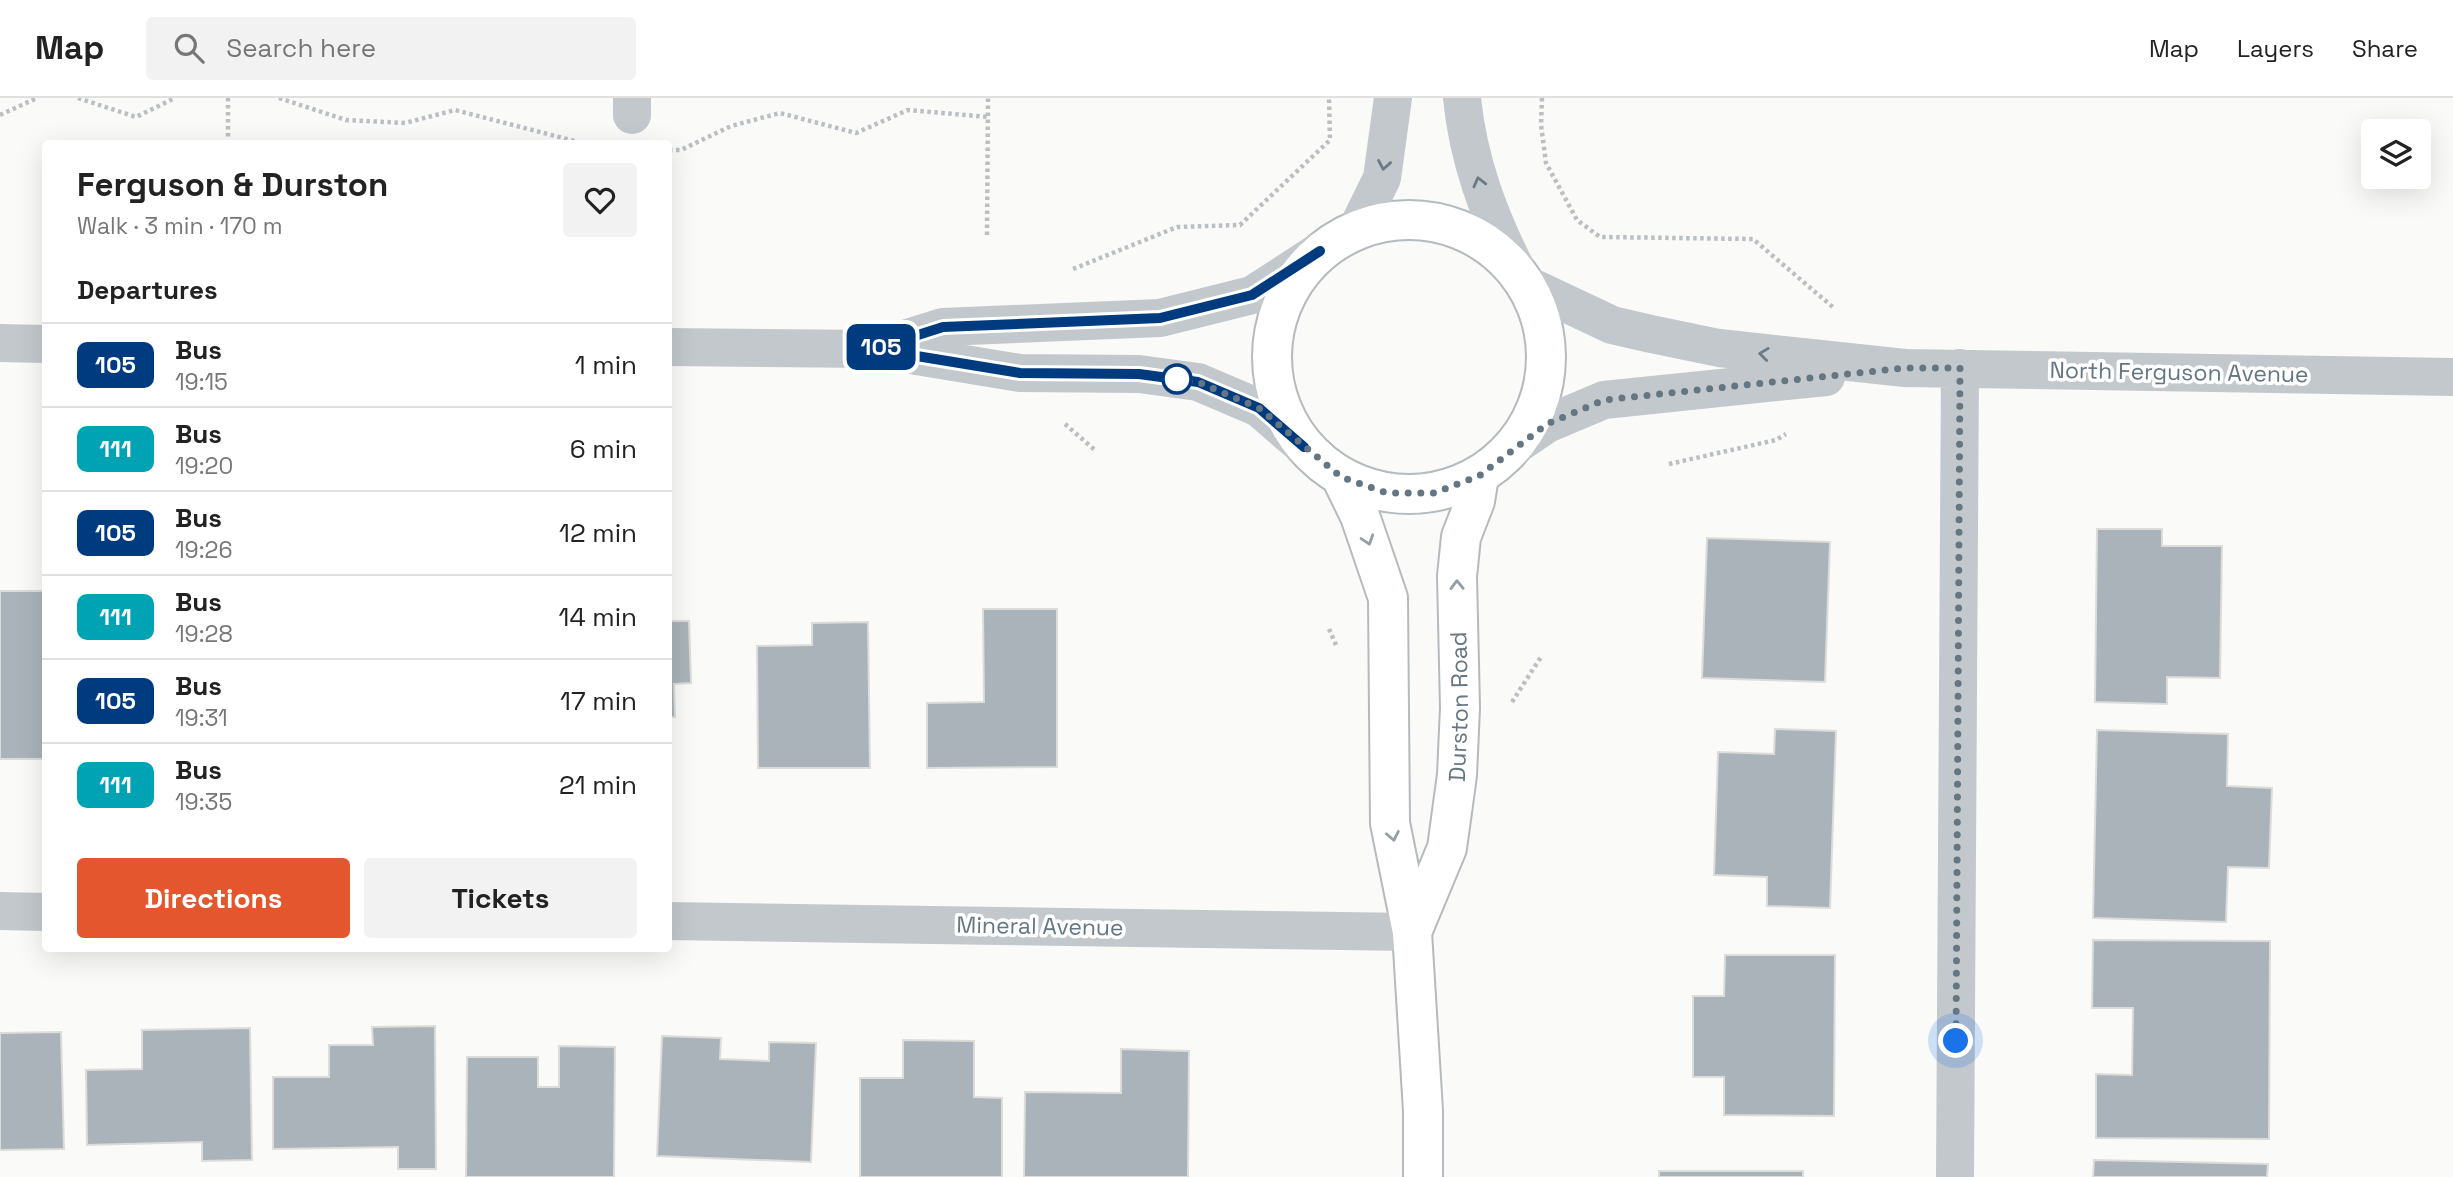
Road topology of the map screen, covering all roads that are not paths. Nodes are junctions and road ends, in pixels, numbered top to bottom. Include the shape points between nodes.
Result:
1 (1393, 98) edge
2 (1462, 98) edge
3 (1357, 229) junction
4 (1320, 251) junction
5 (1520, 276) junction
6 (0, 344) edge
7 (42, 344) edge
8 (672, 347) edge
9 (874, 349) junction
10 (1905, 368) junction
11 (1960, 368) junction
12 (2453, 377) edge
13 (1516, 445) junction
14 (1304, 447) junction
15 (1479, 476) junction
16 (1341, 477) junction
17 (0, 911) edge
18 (42, 912) edge
19 (672, 921) edge
20 (1412, 932) junction
21 (1423, 1177) edge
22 (1955, 1177) edge

1 -> 3 street via 1382,178
5 -> 2 street via 1487,211 1464,124
3 - 4 main road
3 - 5 main road via 1399,218 1443,222 1483,239
4 - 9 street via 1252,295 1160,318 943,327
4 - 14 main road via 1292,284 1276,324 1272,367 1282,409
10 -> 5 street, North Ferguson Avenue via 1719,348 1612,325
5 - 13 main road via 1539,309 1547,356 1539,404
6 - 7 street
8 - 9 street
9 - 14 street via 1020,373 1139,374 1198,382 1259,408
10 - 11 street, North Ferguson Avenue
10 - 13 street, North Ferguson Avenue via 1604,400 1547,424
11 - 12 street, North Ferguson Avenue
11 - 22 street
13 - 15 main road
14 - 16 main road
15 - 16 main road via 1434,493 1387,493
20 -> 15 main road, Durston Road via 1447,848 1461,708 1457,576 1461,537
16 -> 20 main road, Durston Road via 1360,516 1388,598 1390,823
17 - 18 street
19 - 20 street, Mineral Avenue
20 - 21 main road, Durston Road

